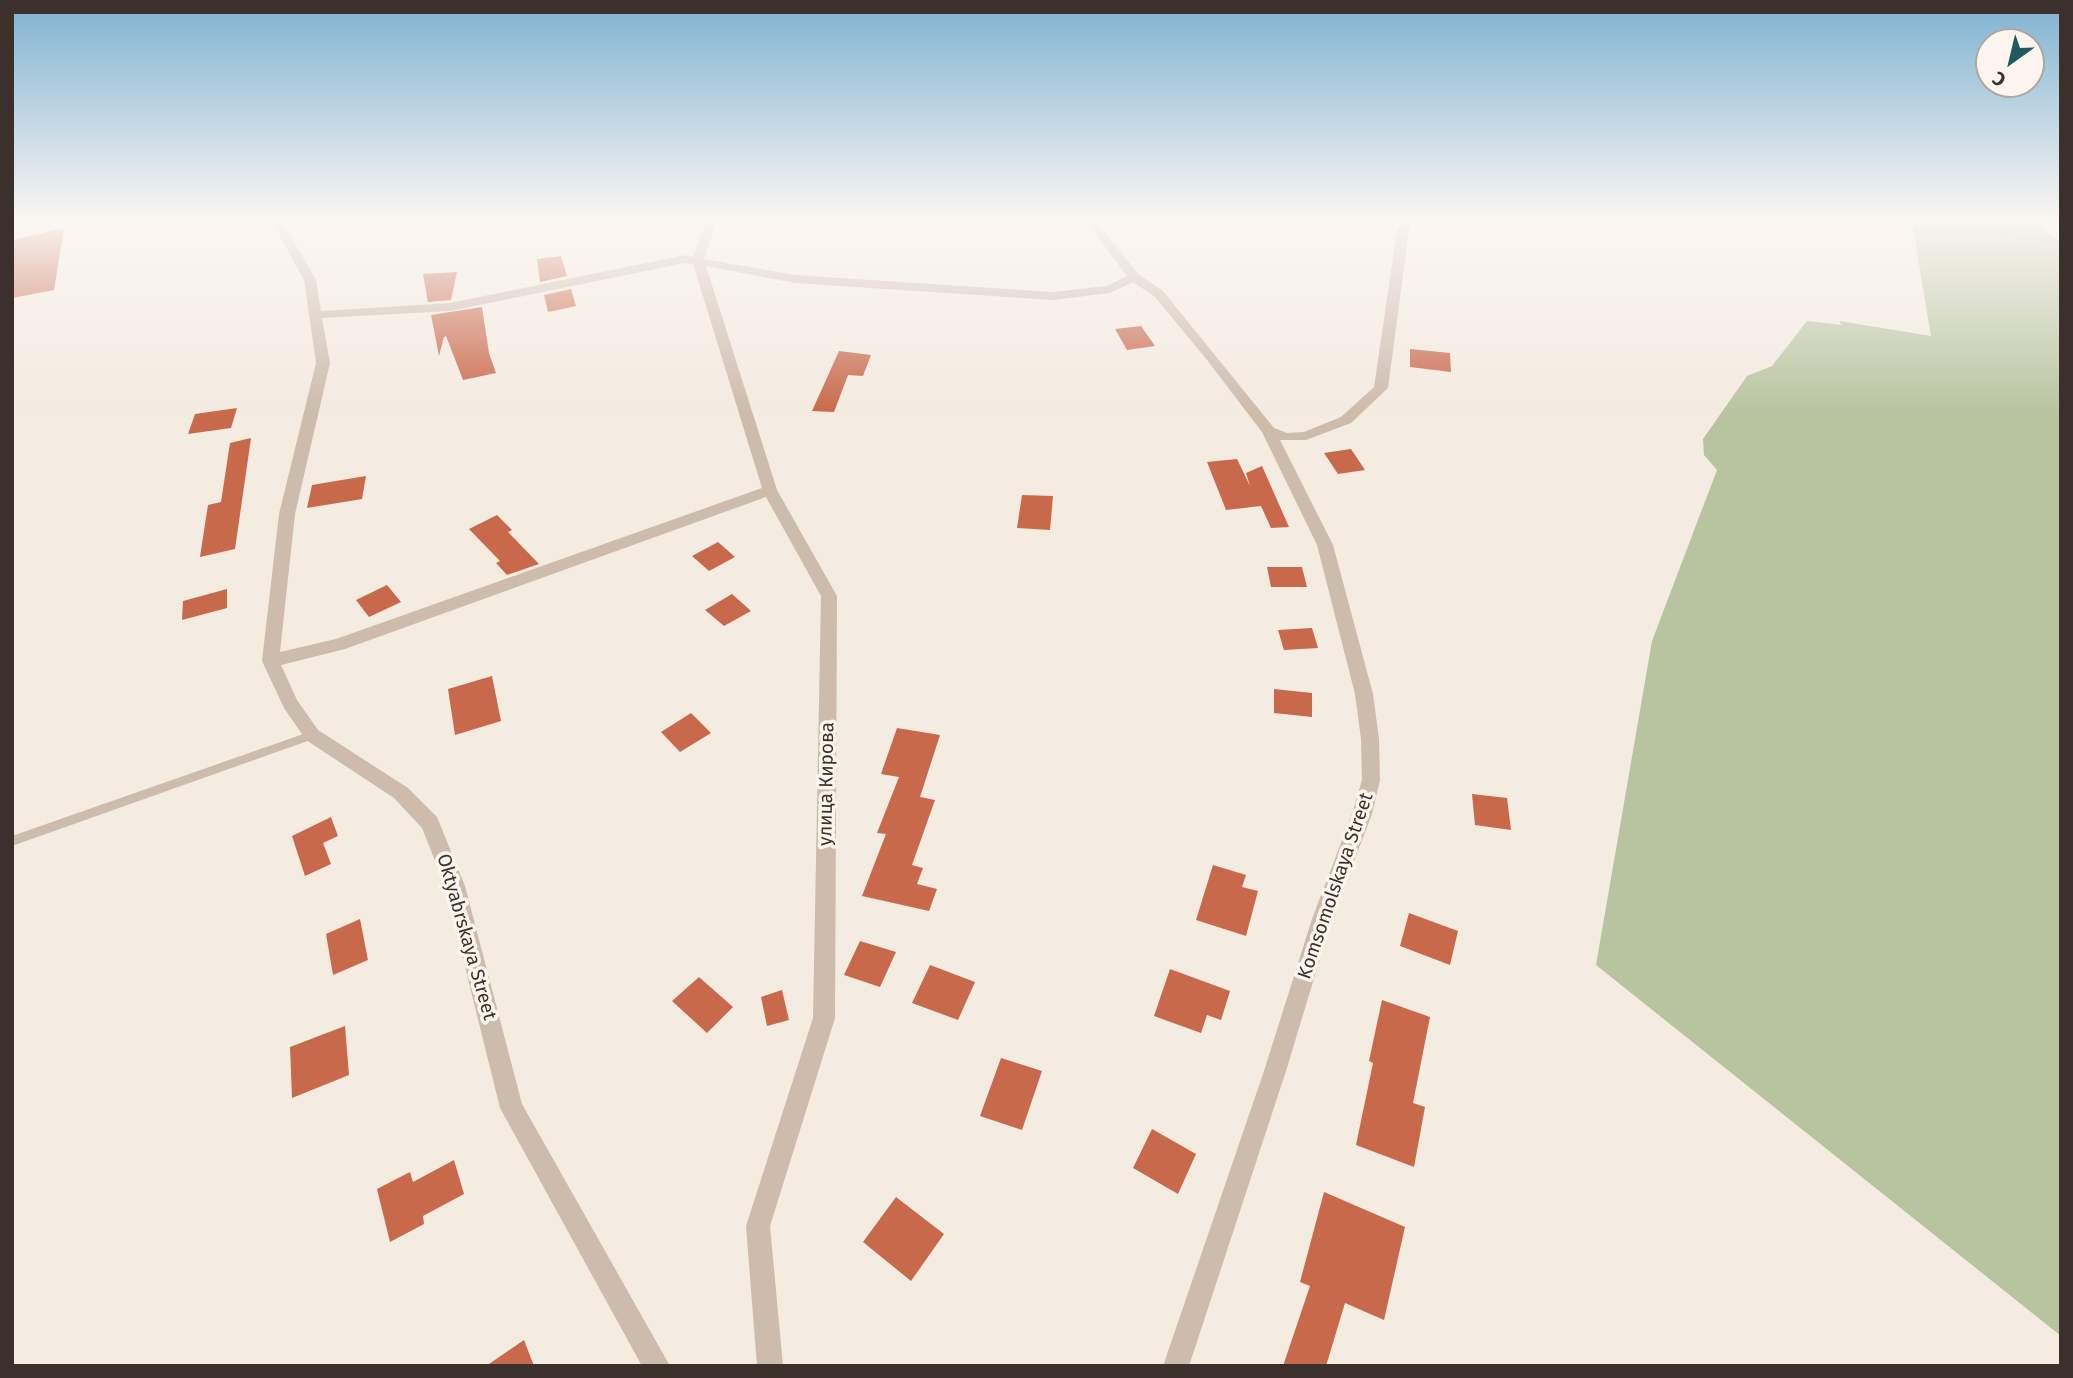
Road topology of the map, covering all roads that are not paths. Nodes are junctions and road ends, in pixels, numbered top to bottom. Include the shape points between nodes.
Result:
1 (311, 284) edge
2 (561, 284) edge
3 (706, 284) edge
4 (876, 284) edge
5 (1119, 284) edge
6 (1144, 284) edge
7 (1395, 284) edge
8 (317, 315) junction
9 (1269, 431) junction
10 (770, 489) junction
11 (271, 661) junction
12 (312, 736) junction
13 (12, 841) edge
14 (656, 1366) edge
15 (770, 1366) edge
16 (1176, 1366) edge

1 - 8 street
2 - 8 street via 450,307
3 - 10 street, улица Кирова
4 - 5 street via 1053,296
6 - 9 street, Komsomolskaya Street via 1159,294 1212,356
7 - 9 street via 1381,388 1346,420 1306,436 1286,437
8 - 11 street via 323,363 287,514
9 - 16 street, Komsomolskaya Street via 1325,545 1364,694 1371,780
10 - 11 street via 339,645
10 - 15 street, улица Кирова via 829,596 824,1018 758,1226
11 - 12 street, Oktyabrskaya Street
12 - 13 lane
12 - 14 street, Oktyabrskaya Street via 401,793 430,823 455,886 512,1108

